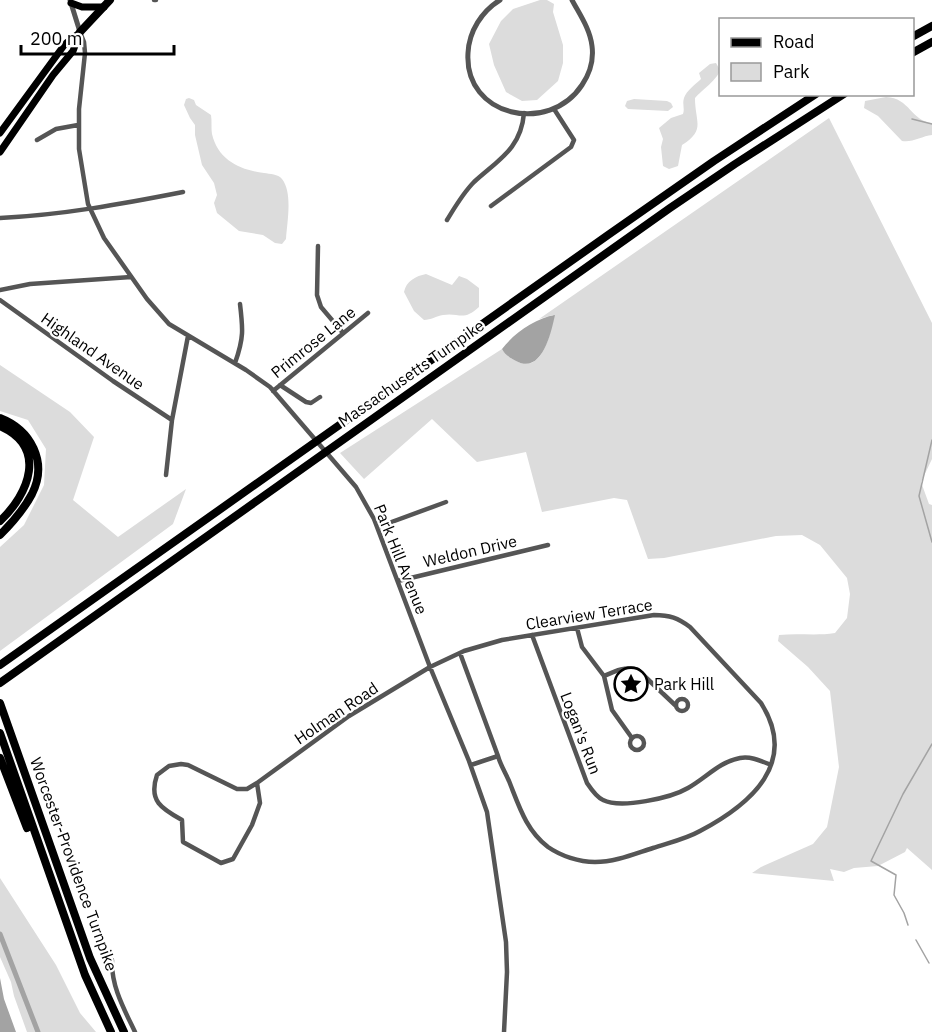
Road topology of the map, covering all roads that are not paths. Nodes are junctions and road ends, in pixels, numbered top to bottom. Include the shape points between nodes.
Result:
1 (110, 0) edge
2 (500, 0) edge
3 (572, 0) edge
4 (70, 2) edge
5 (104, 7) junction
6 (932, 26) edge
7 (80, 32) junction
8 (914, 36) edge
9 (932, 42) edge
10 (914, 52) edge
11 (813, 96) edge
12 (841, 96) edge
13 (554, 109) junction
14 (524, 113) junction
15 (78, 125) junction
16 (0, 132) edge
17 (10, 137) junction
18 (37, 140) dead end
19 (0, 152) edge
20 (183, 192) dead end
21 (491, 206) dead end
22 (90, 208) junction
23 (0, 219) edge
24 (447, 220) dead end
25 (318, 246) dead end
26 (131, 277) junction
27 (0, 290) edge
28 (0, 300) edge
29 (240, 304) dead end
30 (368, 313) dead end
31 (343, 333) junction
32 (188, 336) junction
33 (235, 363) junction
34 (280, 385) junction
35 (273, 391) junction
36 (320, 397) dead end
37 (0, 418) edge
38 (172, 420) junction
39 (0, 426) edge
40 (166, 475) dead end
41 (446, 502) dead end
42 (0, 522) edge
43 (378, 527) junction
44 (0, 535) edge
45 (548, 545) dead end
46 (398, 581) junction
47 (577, 628) junction
48 (532, 635) junction
49 (460, 653) junction
50 (3, 662) edge
51 (430, 667) junction
52 (604, 676) junction
53 (0, 683) edge
54 (0, 703) edge
55 (675, 705) dead end
56 (0, 733) edge
57 (632, 738) dead end
58 (498, 756) junction
59 (0, 758) edge
60 (471, 765) junction
61 (771, 765) junction
62 (257, 783) junction
63 (55, 893) junction
64 (112, 960) dead end
65 (111, 1032) edge
66 (124, 1032) edge
67 (135, 1032) edge
68 (504, 1032) edge

1 - 5 highway
2 - 14 street via 486,11 473,31 468,45 468,67 475,86 489,101 502,109
3 - 13 street via 589,30 592,64 578,90
4 - 5 main road via 82,7
4 - 7 street
5 - 7 highway
6 - 8 highway
7 - 15 street, Park Hill Avenue via 84,72
7 - 16 main road via 65,44
7 - 17 main road via 73,51
9 - 10 highway
11 - 50 highway, Massachusetts Turnpike via 714,160
12 - 53 highway, Massachusetts Turnpike via 670,208
13 - 14 street
13 - 21 street via 574,140 571,147
14 - 24 street via 520,135 513,146 469,188
15 - 18 street via 56,129
15 - 22 street, Park Hill Avenue via 80,163
16 - 17 main road
17 - 19 main road
20 - 22 street
22 - 23 street
22 - 26 street, Park Hill Avenue via 104,238
25 - 31 street via 317,295 321,307
26 - 27 street via 30,284
26 - 32 street, Park Hill Avenue via 165,320
28 - 38 street, Highland Avenue
29 - 33 street via 243,333
30 - 31 street, Primrose Lane
31 - 34 street, Primrose Lane
32 - 33 street, Park Hill Avenue
32 - 38 street
33 - 35 street, Park Hill Avenue
34 - 35 street, Primrose Lane
34 - 36 street via 306,402
35 - 43 street, Park Hill Avenue via 361,494
37 - 44 highway via 23,430 35,449 37,472 32,493
38 - 40 street
39 - 42 highway via 24,447 30,471 20,499
41 - 43 street
43 - 46 street, Park Hill Avenue
45 - 46 street, Weldon Drive
46 - 51 street, Park Hill Avenue
47 - 48 street, Clearview Terrace
47 - 52 street via 582,647
47 - 61 street, Clearview Terrace via 654,615 679,618 761,703 773,729
48 - 49 street, Clearview Terrace
48 - 61 street, Logan's Run via 587,783 601,800 619,804 679,793 718,767 742,758
49 - 51 street, Clearview Terrace
49 - 58 street, Clearview Terrace
51 - 60 street, Park Hill Avenue
51 - 62 street, Holman Road via 349,716
52 - 55 street via 618,670 638,670
52 - 57 street via 612,710
54 - 66 highway, Worcester-Providence Turnpike via 90,958
56 - 63 highway, Worcester-Providence Turnpike
58 - 60 street
58 - 61 street, Clearview Terrace via 526,823 538,838 567,857 596,862 608,862 700,832 750,798
59 - 63 highway
60 - 68 street, Park Hill Avenue via 490,825 504,923
62 - 62 street via 260,803 252,825 233,859 221,863 183,842 182,820 162,808 154,792 159,773 181,764 237,789
63 - 65 highway, Worcester-Providence Turnpike
64 - 67 street via 116,990

